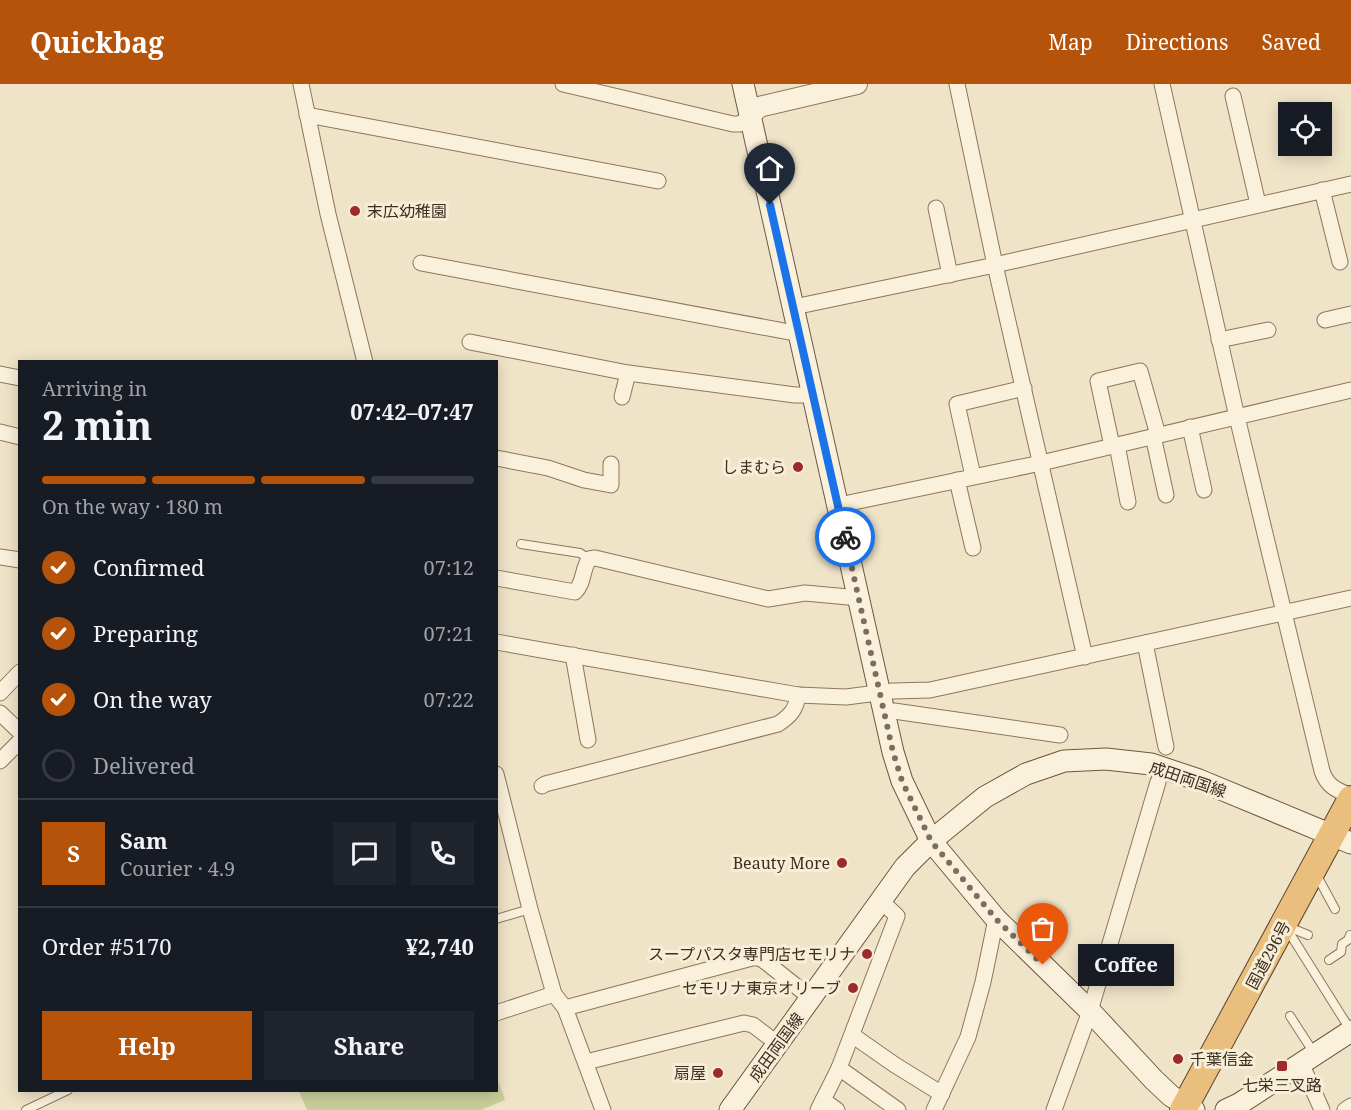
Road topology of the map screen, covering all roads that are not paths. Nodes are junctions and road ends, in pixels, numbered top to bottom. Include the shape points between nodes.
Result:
1 (301, 84) edge
2 (563, 84) edge
3 (743, 84) edge
4 (857, 84) edge
5 (957, 84) edge
6 (1162, 84) edge
7 (1233, 96) dead end
8 (307, 115) junction
9 (750, 116) junction
10 (658, 181) dead end
11 (1351, 184) edge
12 (1322, 190) junction
13 (1258, 204) junction
14 (936, 208) dead end
15 (1192, 220) junction
16 (1340, 262) dead end
17 (421, 263) dead end
18 (995, 266) junction
19 (950, 275) junction
20 (794, 307) junction
21 (1351, 314) edge
22 (1325, 320) dead end
23 (1268, 330) dead end
24 (800, 334) junction
25 (1219, 340) junction
26 (470, 342) dead end
27 (364, 360) edge
28 (628, 373) junction
29 (0, 374) edge
30 (18, 378) edge
31 (1024, 388) junction
32 (1351, 390) edge
33 (813, 395) junction
34 (622, 397) dead end
35 (1237, 417) junction
36 (1190, 427) junction
37 (0, 432) edge
38 (1155, 435) junction
39 (18, 436) edge
40 (1114, 446) junction
41 (498, 458) edge
42 (1041, 463) junction
43 (611, 464) dead end
44 (973, 476) junction
45 (957, 480) junction
46 (1203, 490) dead end
47 (1166, 495) dead end
48 (1128, 502) dead end
49 (839, 505) junction
50 (521, 544) dead end
51 (973, 548) dead end
52 (0, 557) edge
53 (589, 559) junction
54 (18, 560) edge
55 (498, 578) edge
56 (1351, 597) edge
57 (859, 598) junction
58 (1283, 613) junction
59 (498, 642) edge
60 (1145, 643) junction
61 (573, 655) junction
62 (1085, 657) junction
63 (18, 674) edge
64 (880, 692) junction
65 (0, 693) edge
66 (798, 695) junction
67 (894, 711) dead end
68 (0, 713) edge
69 (18, 730) edge
70 (1060, 735) dead end
71 (588, 740) dead end
72 (18, 743) edge
73 (1166, 747) dead end
74 (0, 761) edge
75 (498, 782) edge
76 (1158, 782) dead end
77 (542, 786) dead end
78 (1351, 798) edge
79 (1342, 839) edge
80 (931, 841) junction
81 (1314, 870) junction
82 (880, 900) junction
83 (530, 909) junction
84 (1335, 909) dead end
85 (498, 919) edge
86 (996, 919) junction
87 (1284, 926) junction
88 (1350, 934) edge
89 (1308, 935) dead end
90 (1329, 960) dead end
91 (554, 994) junction
92 (811, 999) junction
93 (565, 1008) junction
94 (1090, 1011) junction
95 (498, 1012) edge
96 (1290, 1016) dead end
97 (1351, 1031) edge
98 (852, 1035) junction
99 (778, 1044) junction
100 (1308, 1059) junction
101 (586, 1062) junction
102 (839, 1068) junction
103 (64, 1092) edge
104 (942, 1094) junction
105 (821, 1105) edge
106 (1351, 1106) edge
107 (1188, 1108) edge
108 (26, 1110) edge
109 (603, 1110) edge
110 (730, 1110) edge
111 (837, 1110) edge
112 (898, 1110) edge
113 (934, 1110) edge
114 (1054, 1110) edge
115 (1226, 1110) edge
116 (1322, 1110) edge
117 (1345, 1110) edge

1 - 8 street
2 - 9 street via 733,124
3 - 9 main road
4 - 9 street via 759,106
5 - 18 street
6 - 15 street
7 - 13 street
8 - 10 street
8 - 27 street
9 - 20 main road
11 - 12 street
12 - 13 street
12 - 16 street
13 - 15 street
14 - 19 street
15 - 18 street
15 - 25 street
17 - 24 street
18 - 19 street
18 - 31 street
19 - 20 street
20 - 24 main road
21 - 22 street
23 - 25 street
24 - 33 main road
25 - 35 street
26 - 28 street
28 - 33 street
28 - 34 street
29 - 30 street
31 - 42 street
31 - 44 street via 957,404
32 - 35 street
33 - 49 main road
35 - 36 street
35 - 58 street
36 - 38 street
36 - 46 street
37 - 39 street
38 - 40 street
38 - 40 street via 1140,371 1098,381
38 - 47 street
40 - 42 street
40 - 48 street
41 - 43 street via 611,485
42 - 44 street
42 - 62 street
44 - 45 street
45 - 49 street
45 - 51 street
49 - 57 main road
50 - 53 lane via 580,553
52 - 54 street
53 - 55 street via 575,592
53 - 57 street via 768,599 805,593
56 - 58 street
57 - 64 main road
58 - 60 street
58 - 78 street via 1325,781
59 - 61 street
60 - 62 street
60 - 73 street
61 - 66 street
61 - 71 street
62 - 64 street via 930,690
63 - 65 street
64 - 66 street via 861,696
64 - 80 main road via 902,781
66 - 77 street via 792,714 778,724
67 - 70 street
68 - 69 street
72 - 74 street
75 - 83 street
76 - 94 street
78 - 79 highway, 国道296号
79 - 80 main road, 成田両国線 via 1199,780 1157,766 1106,759 1064,761 1026,774 985,797
79 - 81 highway, 国道296号
80 - 82 main road, 成田両国線
80 - 86 main road
81 - 84 lane
81 - 87 highway, 国道296号
82 - 92 main road, 成田両国線
82 - 98 street via 897,916
83 - 85 lane
83 - 91 street
86 - 94 main road
86 - 104 street via 968,1037
87 - 89 lane
87 - 97 lane
87 - 107 highway, 国道296号
88 - 90 lane via 1341,952
91 - 93 street
91 - 95 street
92 - 93 street via 760,958 752,958
92 - 99 main road, 成田両国線
93 - 101 street
94 - 107 main road via 1154,1080
94 - 114 street
96 - 100 lane
97 - 100 main road
98 - 102 street
98 - 104 street
99 - 101 street via 753,1025 744,1023
99 - 110 main road, 成田両国線
100 - 115 main road
100 - 116 street
101 - 109 street
102 - 105 street
102 - 112 street
103 - 108 lane
104 - 113 street
105 - 111 street
106 - 117 street

